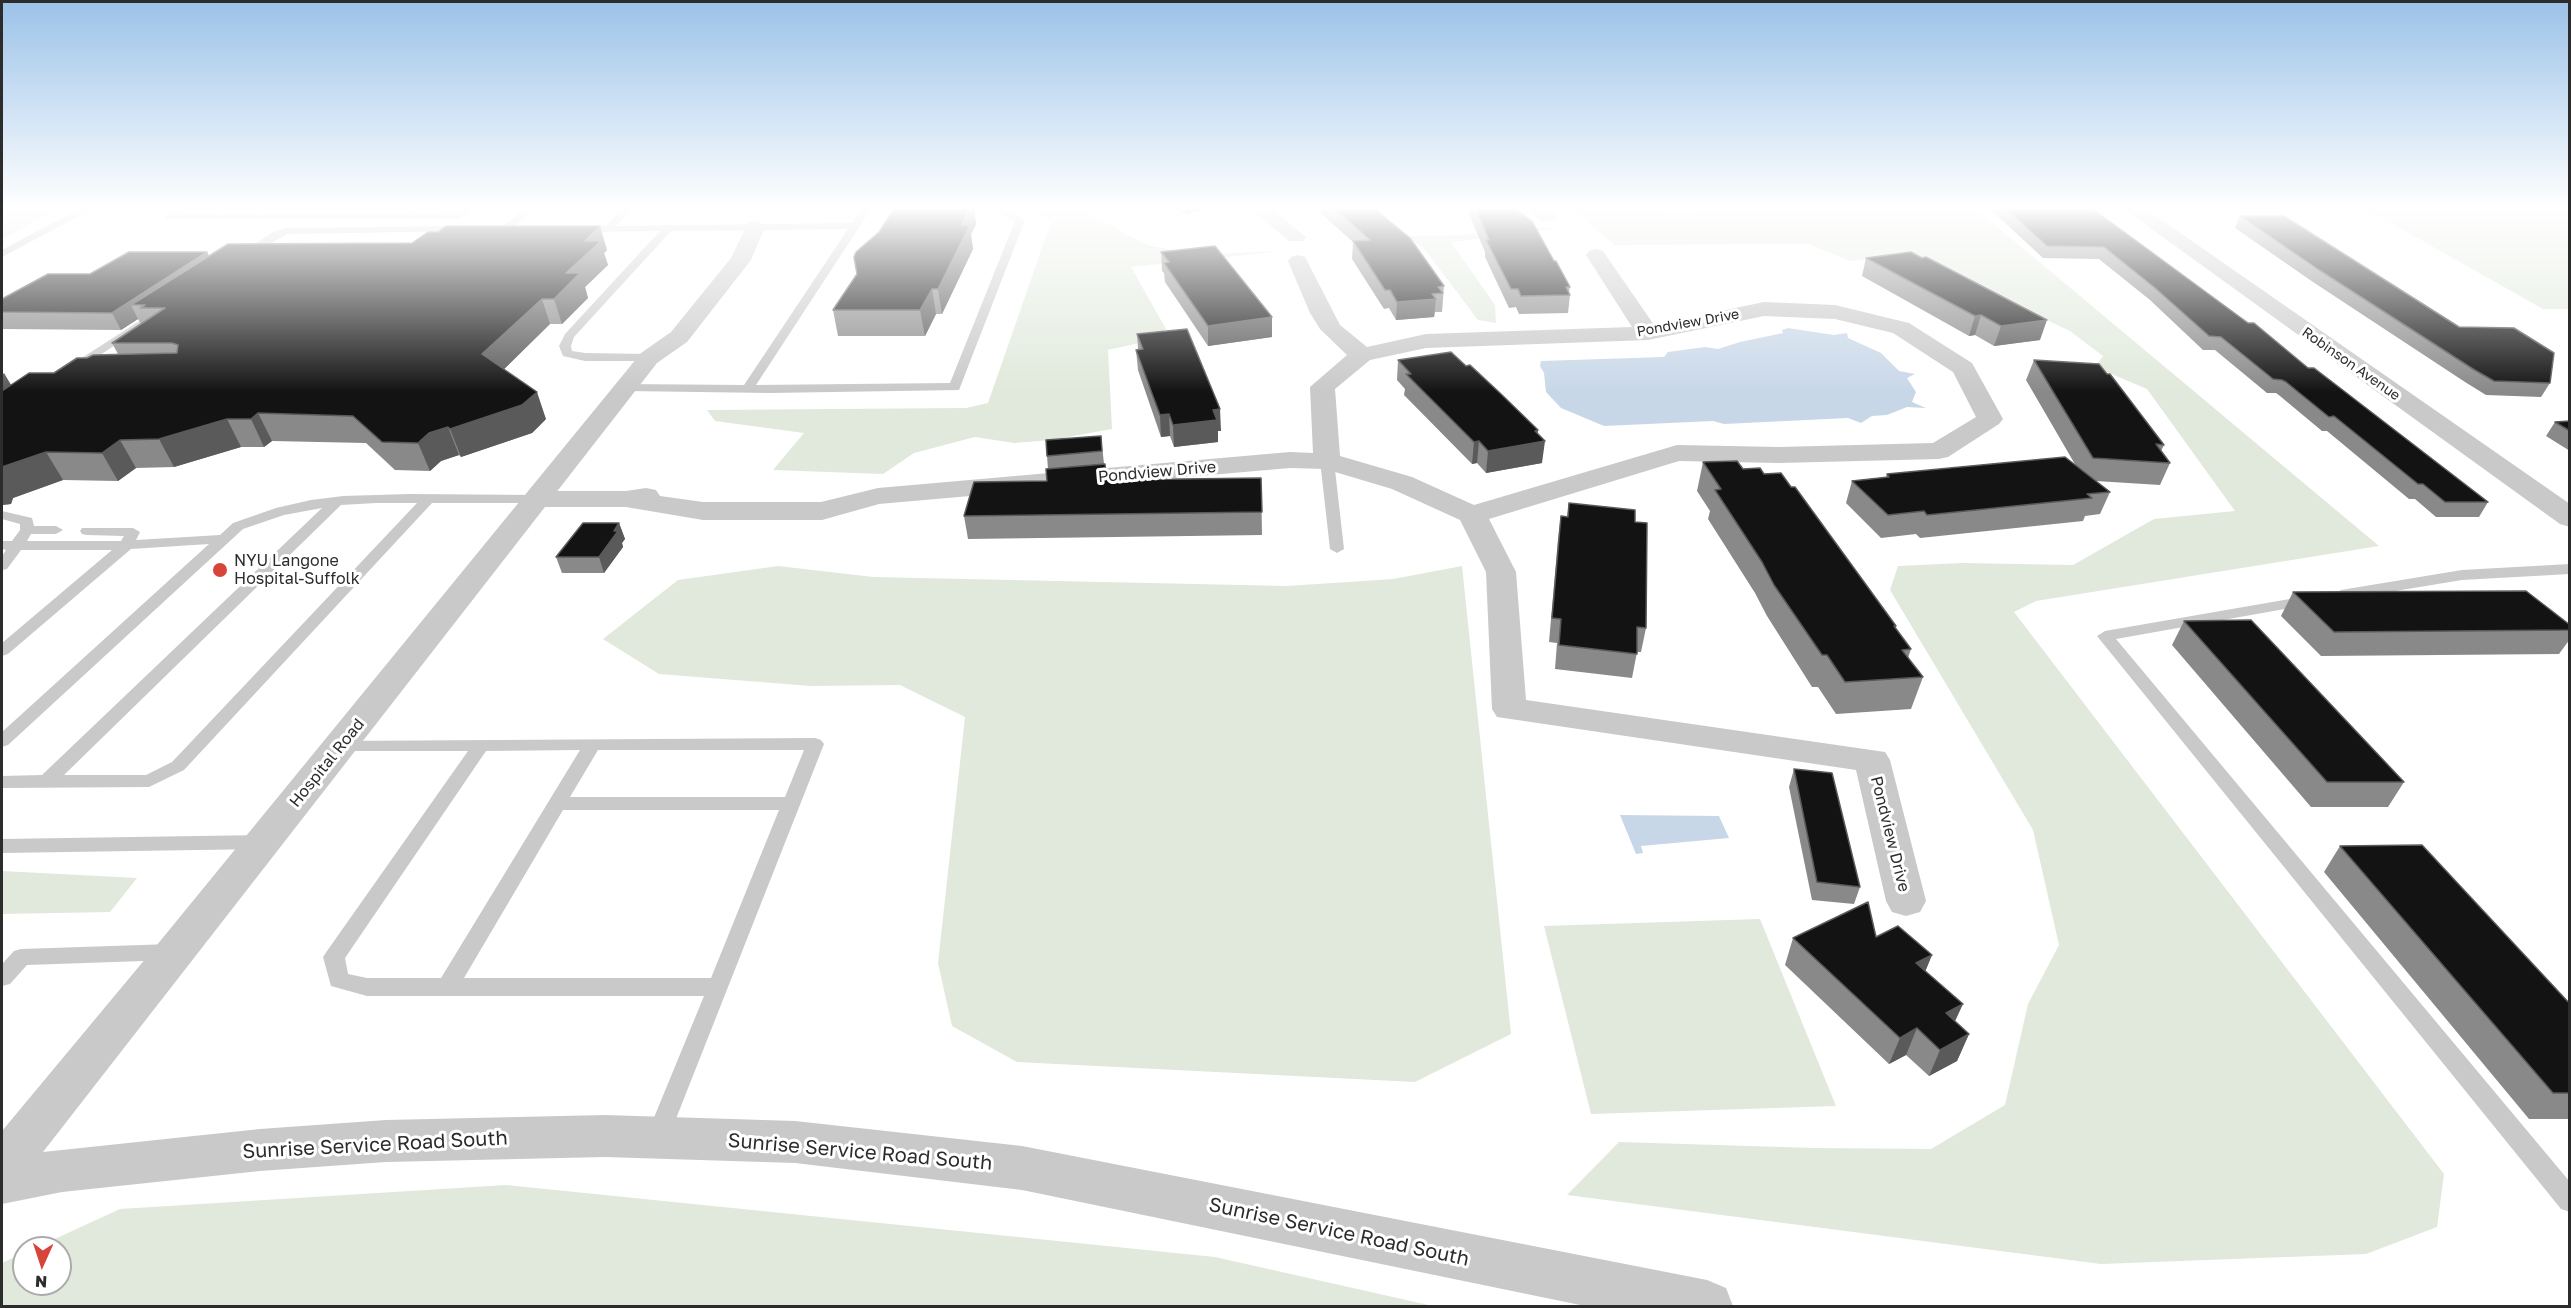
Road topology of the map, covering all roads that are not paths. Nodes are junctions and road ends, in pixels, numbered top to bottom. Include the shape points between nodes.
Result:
1 (629, 270) edge
2 (733, 270) edge
3 (826, 270) edge
4 (1001, 270) edge
5 (1302, 270) edge
6 (1606, 270) edge
7 (2219, 270) edge
8 (167, 305) edge
9 (1648, 333) junction
10 (1362, 355) junction
11 (649, 358) junction
12 (81, 375) edge
13 (627, 387) junction
14 (748, 388) junction
15 (1327, 460) junction
16 (538, 499) junction
17 (427, 500) junction
18 (335, 503) junction
19 (2, 515) edge
20 (1472, 515) junction
21 (2570, 518) edge
22 (27, 530) junction
23 (56, 530) dead end
24 (87, 531) dead end
25 (224, 539) junction
26 (8, 546) edge
27 (126, 546) junction
28 (1337, 549) dead end
29 (2, 566) edge
30 (2570, 569) edge
31 (10, 638) edge
32 (2, 651) edge
33 (2, 741) edge
34 (342, 745) junction
35 (592, 745) junction
36 (480, 746) junction
37 (47, 781) junction
38 (2, 782) edge
39 (791, 803) junction
40 (557, 804) junction
41 (264, 842) junction
42 (2, 846) edge
43 (1906, 901) dead end
44 (176, 952) junction
45 (2, 978) edge
46 (448, 986) junction
47 (718, 987) junction
48 (658, 1137) junction
49 (2, 1166) edge
50 (2, 1182) edge
51 (2570, 1201) edge
52 (1707, 1306) edge

1 - 11 lane via 568,336 565,346 567,353 585,357
2 - 11 street, Hospital Road via 679,337
3 - 14 lane
4 - 14 lane via 955,387
5 - 10 street via 1331,329
6 - 9 street
7 - 21 street, Robinson Avenue
8 - 12 lane via 66,373
9 - 10 street, Pondview Drive via 1426,341
9 - 20 street, Pondview Drive via 1764,309 1835,312 1901,328 1963,368 1990,419 1939,451 1677,453
10 - 15 street, Pondview Drive via 1322,387
11 - 13 street, Hospital Road
13 - 14 lane
13 - 16 street, Hospital Road
15 - 16 street, Pondview Drive via 878,496 822,510 760,500 703,511 626,499
15 - 20 street, Pondview Drive via 1402,483
15 - 28 lane
16 - 17 lane
16 - 34 street, Hospital Road
17 - 18 lane
17 - 37 lane via 178,766 149,781
18 - 25 lane via 283,511 238,526
18 - 37 lane
19 - 22 lane via 27,521
20 - 43 street, Pondview Drive via 1501,572 1509,709 1872,760
22 - 23 lane
22 - 26 lane
24 - 27 lane via 133,532
25 - 27 lane
25 - 33 lane
26 - 27 lane
26 - 29 lane
27 - 31 lane
30 - 51 lane via 2463,575 2105,636
31 - 32 lane
34 - 36 lane
34 - 41 street, Hospital Road
35 - 36 lane
35 - 39 lane via 815,744
35 - 40 lane
36 - 46 lane via 334,957 339,980 367,987
37 - 38 lane
39 - 40 lane
39 - 47 lane
40 - 46 lane
41 - 42 lane
41 - 44 street, Hospital Road
44 - 45 lane via 21,957
44 - 49 street, Hospital Road
46 - 47 lane
47 - 48 lane
48 - 50 street, Sunrise Service Road South via 375,1142 62,1170
48 - 52 street, Sunrise Service Road South via 795,1142 1022,1168

